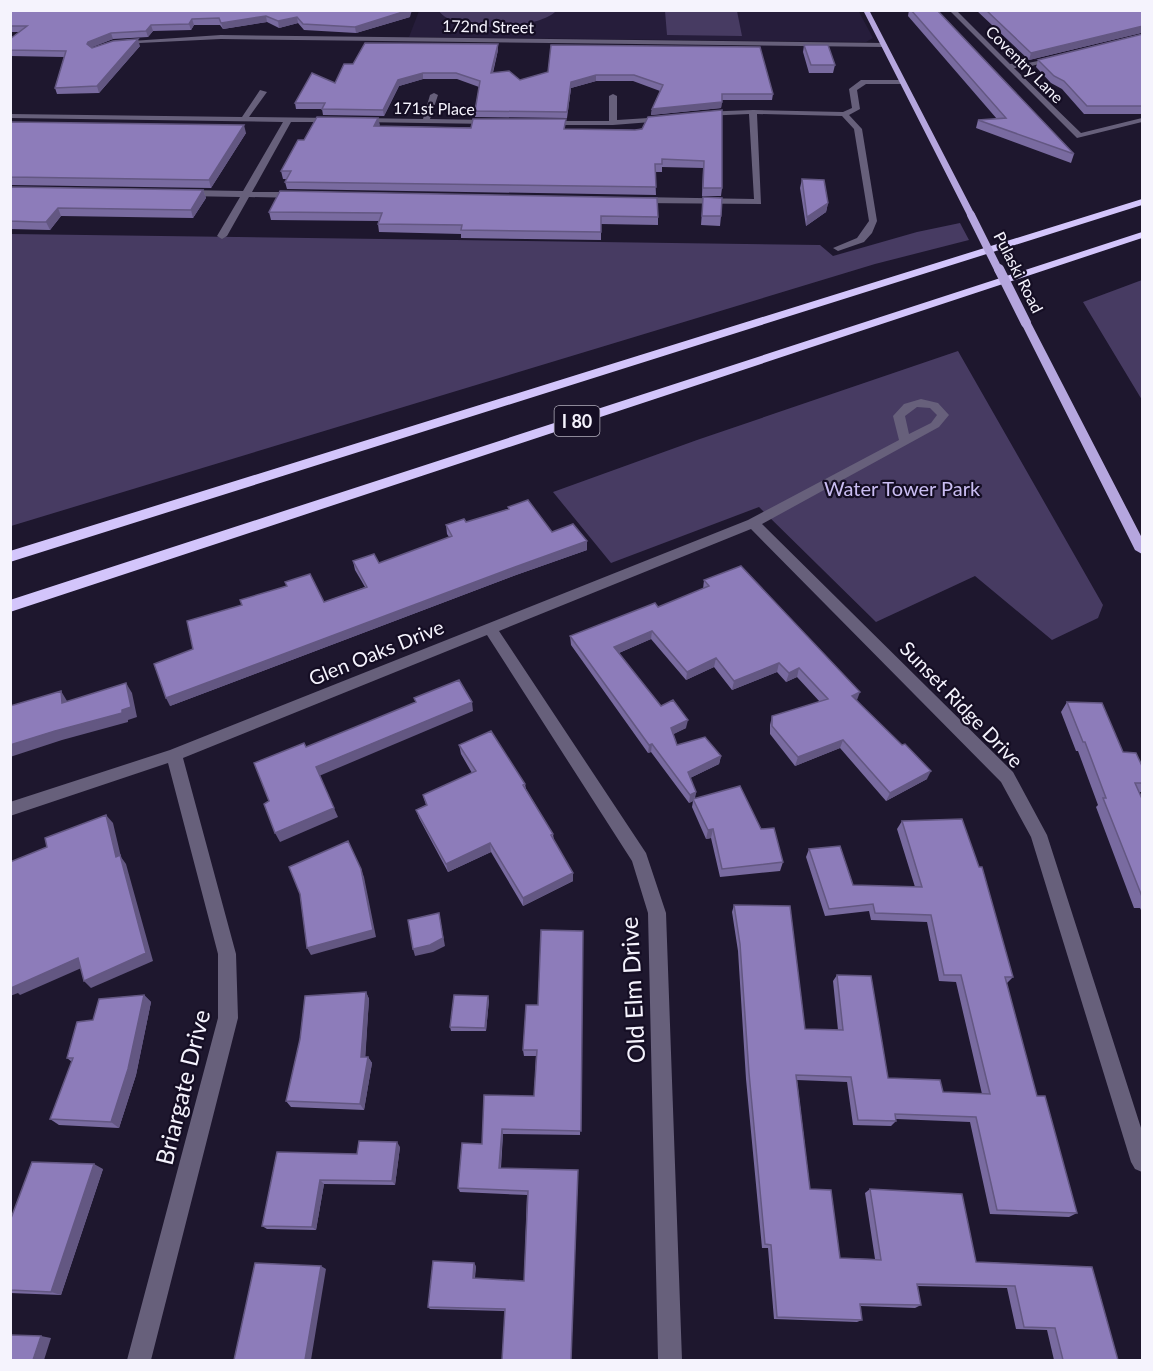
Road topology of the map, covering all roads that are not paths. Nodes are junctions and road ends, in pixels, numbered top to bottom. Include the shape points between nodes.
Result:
1 (866, 10) edge
2 (952, 10) edge
3 (114, 43) edge
4 (884, 45) junction
5 (1063, 56) edge
6 (1008, 66) junction
7 (901, 82) junction
8 (263, 92) dead end
9 (434, 95) dead end
10 (613, 96) dead end
11 (753, 112) junction
12 (844, 114) junction
13 (10, 116) edge
14 (693, 116) edge
15 (674, 118) edge
16 (244, 119) junction
17 (288, 120) junction
18 (1143, 120) edge
19 (426, 121) junction
20 (496, 122) edge
21 (543, 123) edge
22 (613, 123) junction
23 (176, 193) edge
24 (247, 194) junction
25 (306, 195) edge
26 (627, 200) edge
27 (1143, 202) edge
28 (1143, 235) edge
29 (222, 236) dead end
30 (838, 248) dead end
31 (905, 440) dead end
32 (753, 524) junction
33 (1143, 550) edge
34 (10, 556) edge
35 (10, 606) edge
36 (490, 629) junction
37 (174, 755) junction
38 (10, 809) edge
39 (1143, 1162) edge
40 (139, 1360) edge
41 (670, 1360) edge

1 - 4 main road, Pulaski Road
2 - 6 street, Coventry Lane
3 - 4 street, 172nd Street via 233,37
4 - 7 main road, Pulaski Road
5 - 6 street
6 - 18 street, Coventry Lane via 1080,136
7 - 12 street via 864,82 853,89 856,109
7 - 33 main road, Pulaski Road, bridge
8 - 16 street
9 - 19 street
10 - 22 street
11 - 12 street
11 - 14 street
11 - 26 street via 758,202
12 - 30 street via 858,129 873,221 868,235
13 - 16 street, 171st Place
15 - 22 street
16 - 17 street, 171st Place
17 - 19 street, 171st Place
17 - 24 street
19 - 20 street, 171st Place
21 - 22 street
23 - 24 street
24 - 25 street
24 - 29 street
27 - 34 highway, I 80
28 - 35 highway, I 80
31 - 32 street, Glen Oaks Drive
32 - 36 street, Glen Oaks Drive
32 - 39 street, Sunset Ridge Drive via 1007,777 1039,835
36 - 37 street, Glen Oaks Drive
36 - 41 street, Old Elm Drive via 640,858 657,913
37 - 38 street, Glen Oaks Drive
37 - 40 street, Briargate Drive via 227,954 228,1018

